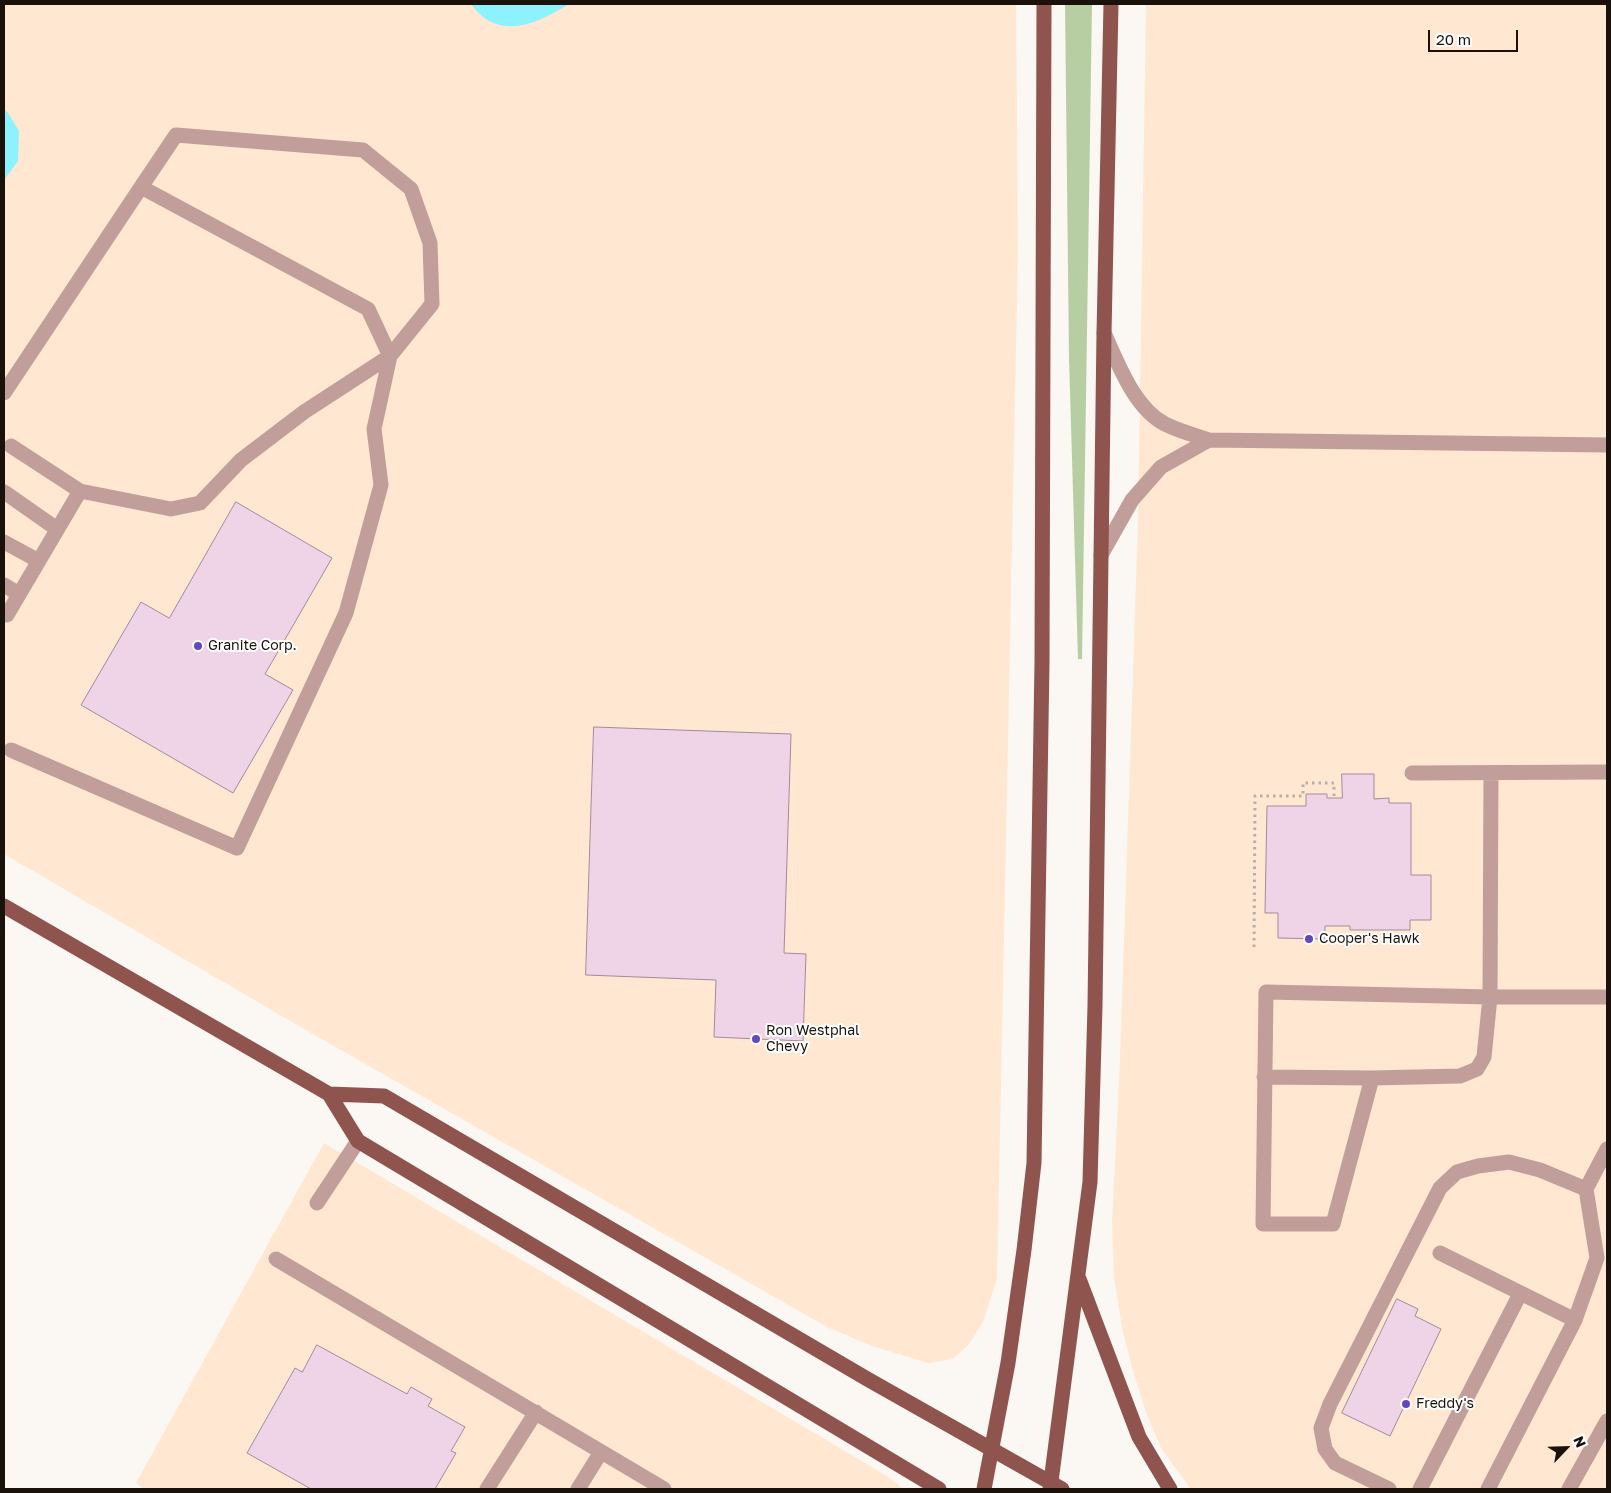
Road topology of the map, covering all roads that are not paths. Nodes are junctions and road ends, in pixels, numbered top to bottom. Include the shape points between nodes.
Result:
1 (1044, 4) edge
2 (1111, 4) edge
3 (141, 187) junction
4 (1104, 333) junction
5 (390, 356) junction
6 (4, 393) edge
7 (1209, 440) junction
8 (1607, 445) edge
9 (11, 446) dead end
10 (80, 491) junction
11 (4, 492) edge
12 (57, 529) junction
13 (4, 542) edge
14 (1101, 556) junction
15 (39, 561) junction
16 (4, 585) edge
17 (19, 594) junction
18 (4, 613) edge
19 (6, 752) edge
20 (1491, 772) junction
21 (1607, 772) edge
22 (1412, 773) dead end
23 (4, 906) edge
24 (1490, 997) junction
25 (1607, 997) edge
26 (1264, 1077) junction
27 (1372, 1078) junction
28 (329, 1094) junction
29 (358, 1141) junction
30 (1607, 1149) edge
31 (1586, 1189) junction
32 (316, 1203) dead end
33 (1440, 1253) dead end
34 (276, 1259) dead end
35 (1078, 1278) junction
36 (1520, 1294) junction
37 (1575, 1320) junction
38 (536, 1412) junction
39 (1607, 1421) edge
40 (992, 1449) junction
41 (601, 1452) junction
42 (1054, 1487) edge
43 (487, 1489) edge
44 (578, 1489) edge
45 (664, 1489) edge
46 (939, 1489) edge
47 (984, 1489) edge
48 (1170, 1489) edge
49 (1389, 1489) edge
50 (1420, 1489) edge
51 (1488, 1489) edge
52 (1569, 1489) edge

1 - 40 main road via 1042,662 1034,1164 1015,1316
2 - 4 main road
3 - 5 lane via 368,309
3 - 5 lane via 176,135 363,150 411,189 430,243 432,304
3 - 6 lane
4 - 7 lane via 1127,382 1148,411 1164,424
4 - 14 main road
5 - 10 lane via 304,412 241,460 200,503 171,509
5 - 19 lane via 374,428 381,485 346,613 237,848
7 - 8 lane
7 - 14 lane via 1161,467 1132,500
9 - 10 lane
10 - 12 lane
11 - 12 lane
12 - 15 lane
13 - 15 lane
14 - 35 main road via 1090,1182
15 - 17 lane
16 - 17 lane
17 - 18 lane via 7,614
20 - 21 lane
20 - 22 lane
20 - 24 lane
23 - 28 main road
24 - 25 lane
24 - 26 lane via 1266,992
24 - 27 lane via 1484,1057 1477,1069 1460,1076
26 - 27 lane
26 - 27 lane via 1263,1224 1333,1224
28 - 29 main road
28 - 40 main road via 384,1096
29 - 32 lane
29 - 46 main road
30 - 31 lane
31 - 37 lane via 1597,1258
31 - 49 lane via 1540,1170 1509,1162 1457,1172 1440,1188 1330,1404 1321,1428 1325,1448 1335,1463
33 - 36 lane
34 - 38 lane
35 - 42 main road
35 - 48 main road via 1139,1437
36 - 37 lane
36 - 50 lane
37 - 51 lane
38 - 41 lane
38 - 43 lane
39 - 52 lane
40 - 42 main road
40 - 47 main road
41 - 44 lane
41 - 45 lane

